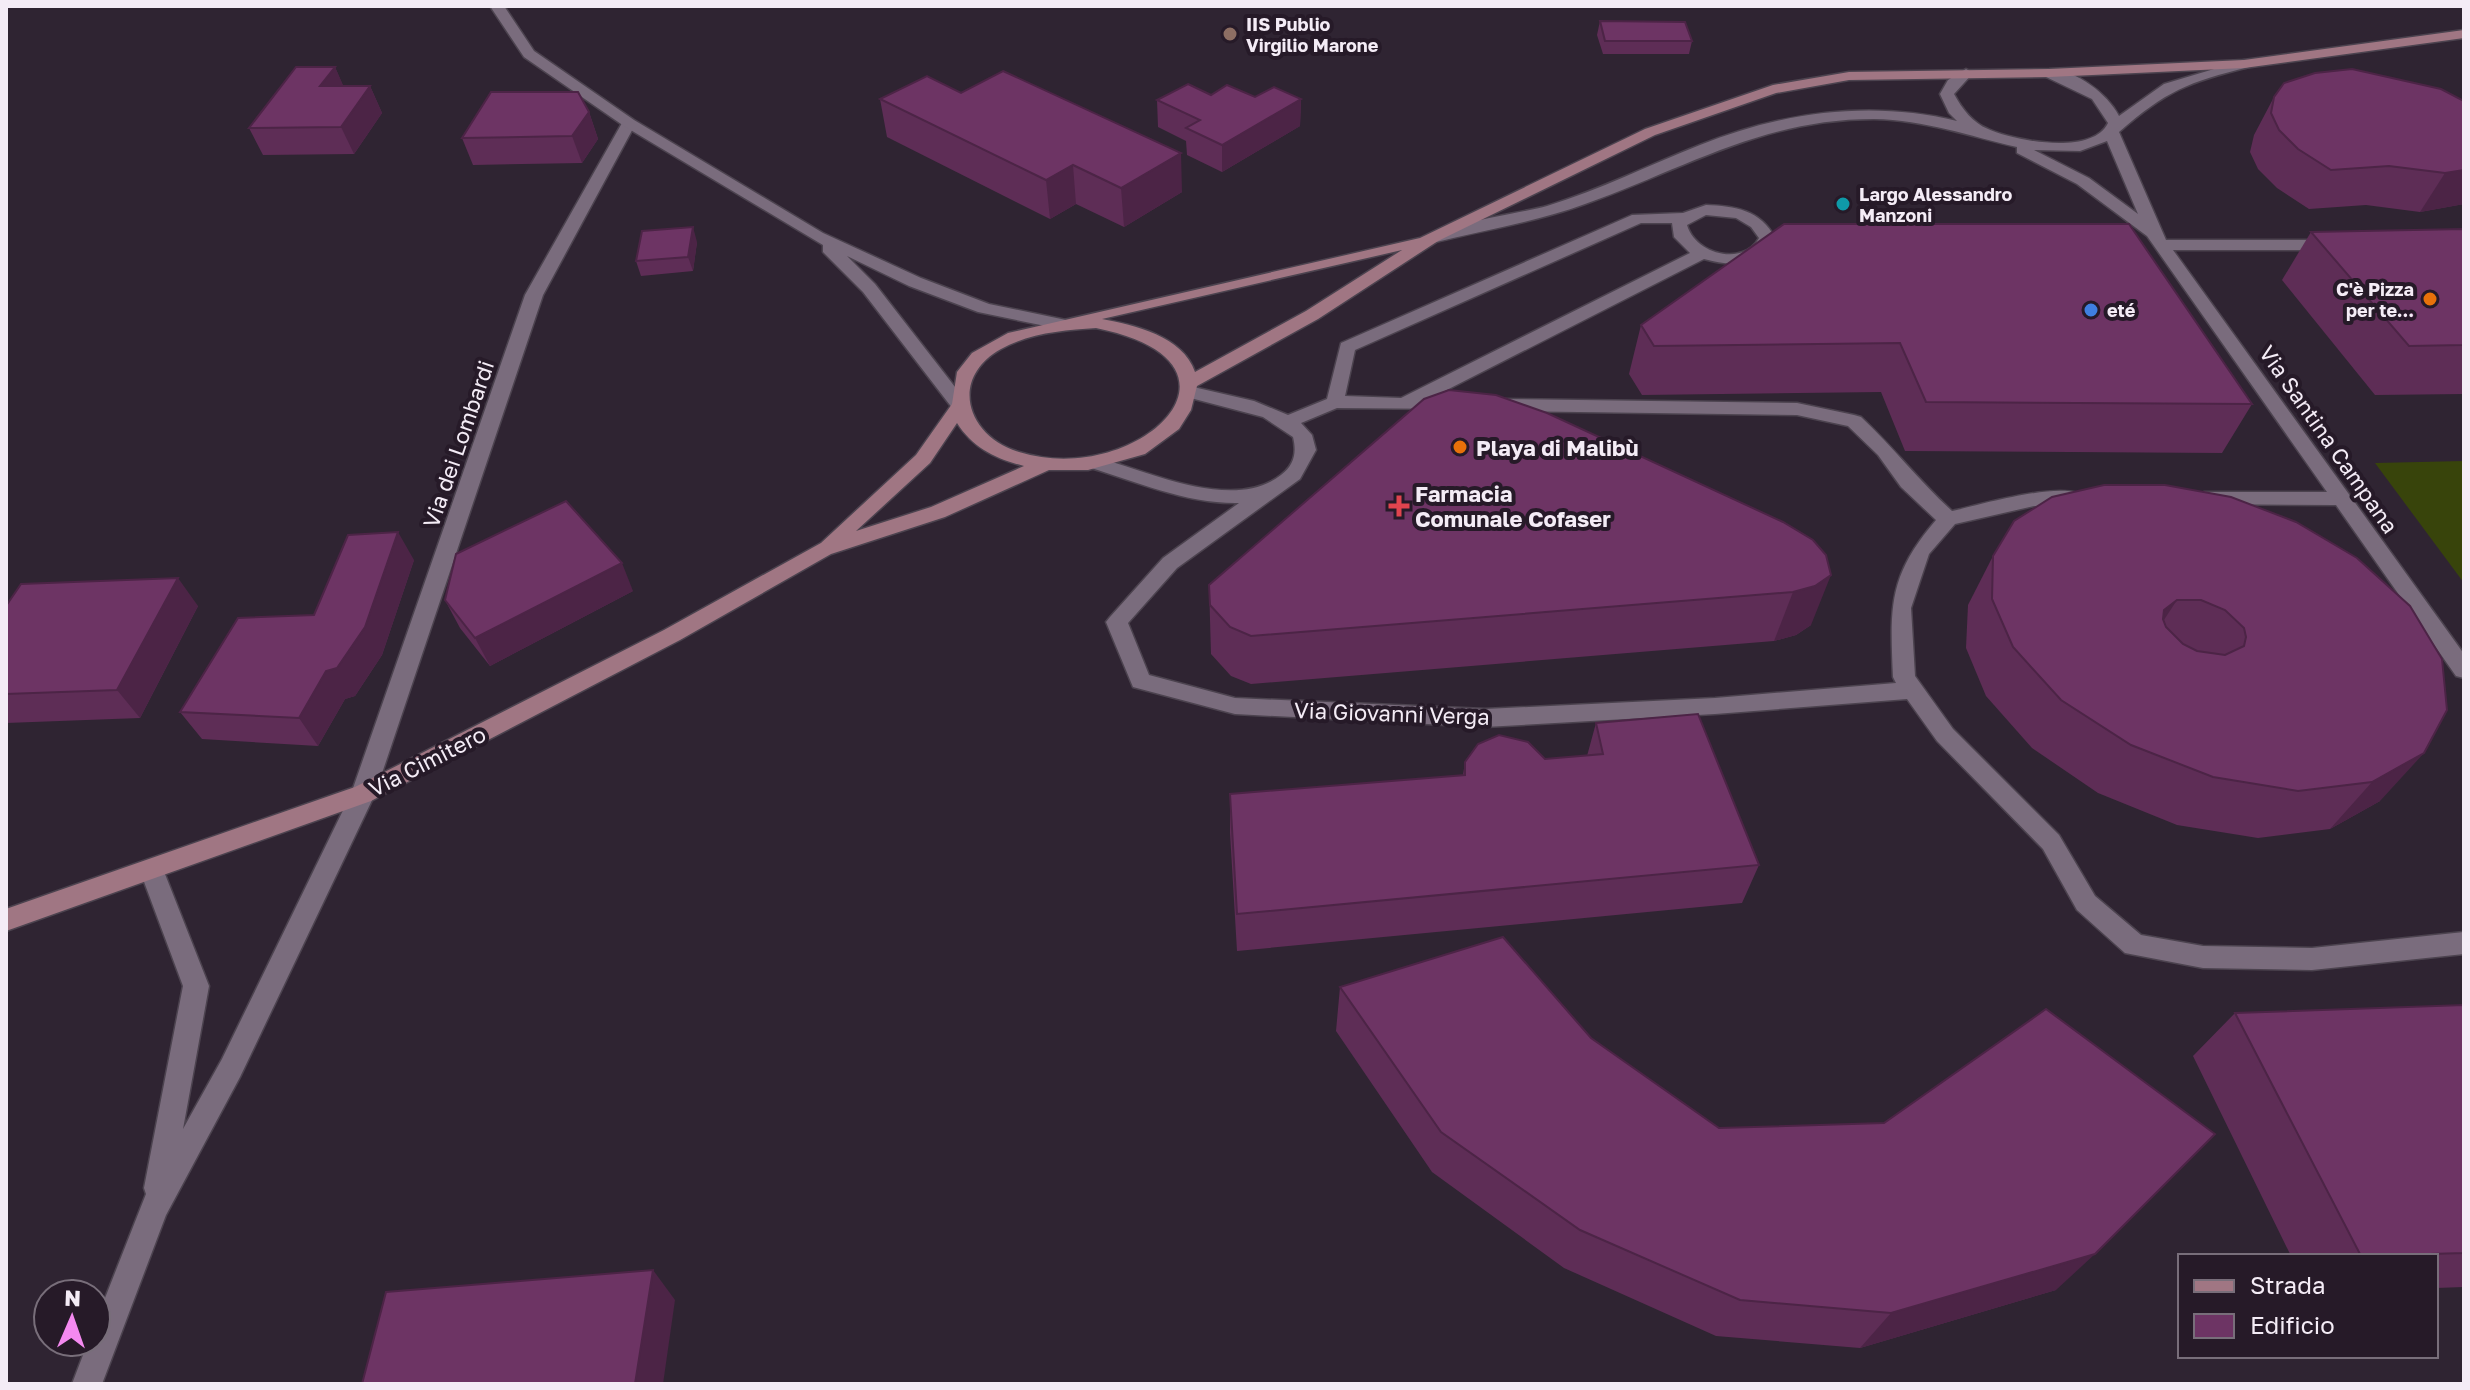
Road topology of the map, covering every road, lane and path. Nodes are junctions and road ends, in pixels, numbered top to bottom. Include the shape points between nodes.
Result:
1 (497, 6) edge
2 (2464, 34) edge
3 (2244, 64) junction
4 (1966, 73) junction
5 (2049, 73) junction
6 (629, 123) junction
7 (2111, 132) junction
8 (1997, 137) junction
9 (1684, 218) junction
10 (817, 236) junction
11 (2126, 236) edge
12 (1432, 238) junction
13 (2158, 240) junction
14 (2353, 245) edge
15 (1703, 253) junction
16 (1060, 324) junction
17 (1189, 387) junction
18 (1335, 402) junction
19 (1403, 404) junction
20 (960, 405) junction
21 (1289, 421) junction
22 (1095, 463) junction
23 (1046, 464) junction
24 (1270, 490) junction
25 (2341, 498) junction
26 (2094, 499) edge
27 (2187, 499) edge
28 (1948, 519) junction
29 (824, 549) junction
30 (2464, 670) edge
31 (1912, 690) junction
32 (363, 794) junction
33 (152, 871) junction
34 (6, 920) edge
35 (2464, 943) edge
36 (154, 1208) junction
37 (87, 1384) edge

1 - 6 street via 529,54
2 - 3 main road
3 - 5 main road
3 - 7 street via 2196,75 2158,92
4 - 5 main road
4 - 8 street via 1947,94 1956,113
4 - 12 main road via 1849,76 1773,89 1650,132
5 - 7 street via 2083,85 2108,104 2115,123
6 - 10 street
6 - 32 street, Via dei Lombardi via 534,295
7 - 8 street via 2096,142 2055,148
7 - 13 street
8 - 12 street via 1942,122 1890,116 1833,116 1762,128 1582,200
8 - 13 street via 2083,181
9 - 15 street via 1679,224 1682,240
9 - 15 street via 1706,210 1733,212 1775,238 1748,257
9 - 18 street via 1638,218 1347,347
10 - 16 street via 984,308
10 - 20 street via 869,288
11 - 13 street
12 - 16 main road
12 - 17 main road
13 - 14 street
13 - 25 street, Via Santina Campana
15 - 19 street
16 - 17 main road via 1130,329 1159,342 1179,360
16 - 20 main road via 1027,331 976,361 962,383
17 - 21 street
17 - 22 main road via 1181,415 1161,436 1131,453
18 - 19 street
18 - 21 street
19 - 28 street via 1797,409 1854,421
20 - 23 main road via 968,426 987,444
20 - 29 main road, Via Cimitero via 923,459
21 - 24 street via 1305,451 1290,480
22 - 23 main road
22 - 24 street via 1226,497
23 - 29 main road, Via Cimitero via 938,512
24 - 31 street, Via Giovanni Verga via 1170,563 1117,622 1141,681 1235,706 1485,718
25 - 27 street
25 - 30 street, Via Santina Campana
26 - 28 street via 2034,499
28 - 31 street via 1920,552 1901,608 1904,677
29 - 32 main road, Via Cimitero via 672,635
31 - 35 street via 1945,735 2051,842 2086,903 2134,945 2203,957 2312,959
32 - 33 main road, Via Cimitero
32 - 36 street, Via dei Lombardi via 231,1068
33 - 34 main road, Via Cimitero
33 - 36 street via 196,986
36 - 37 street

